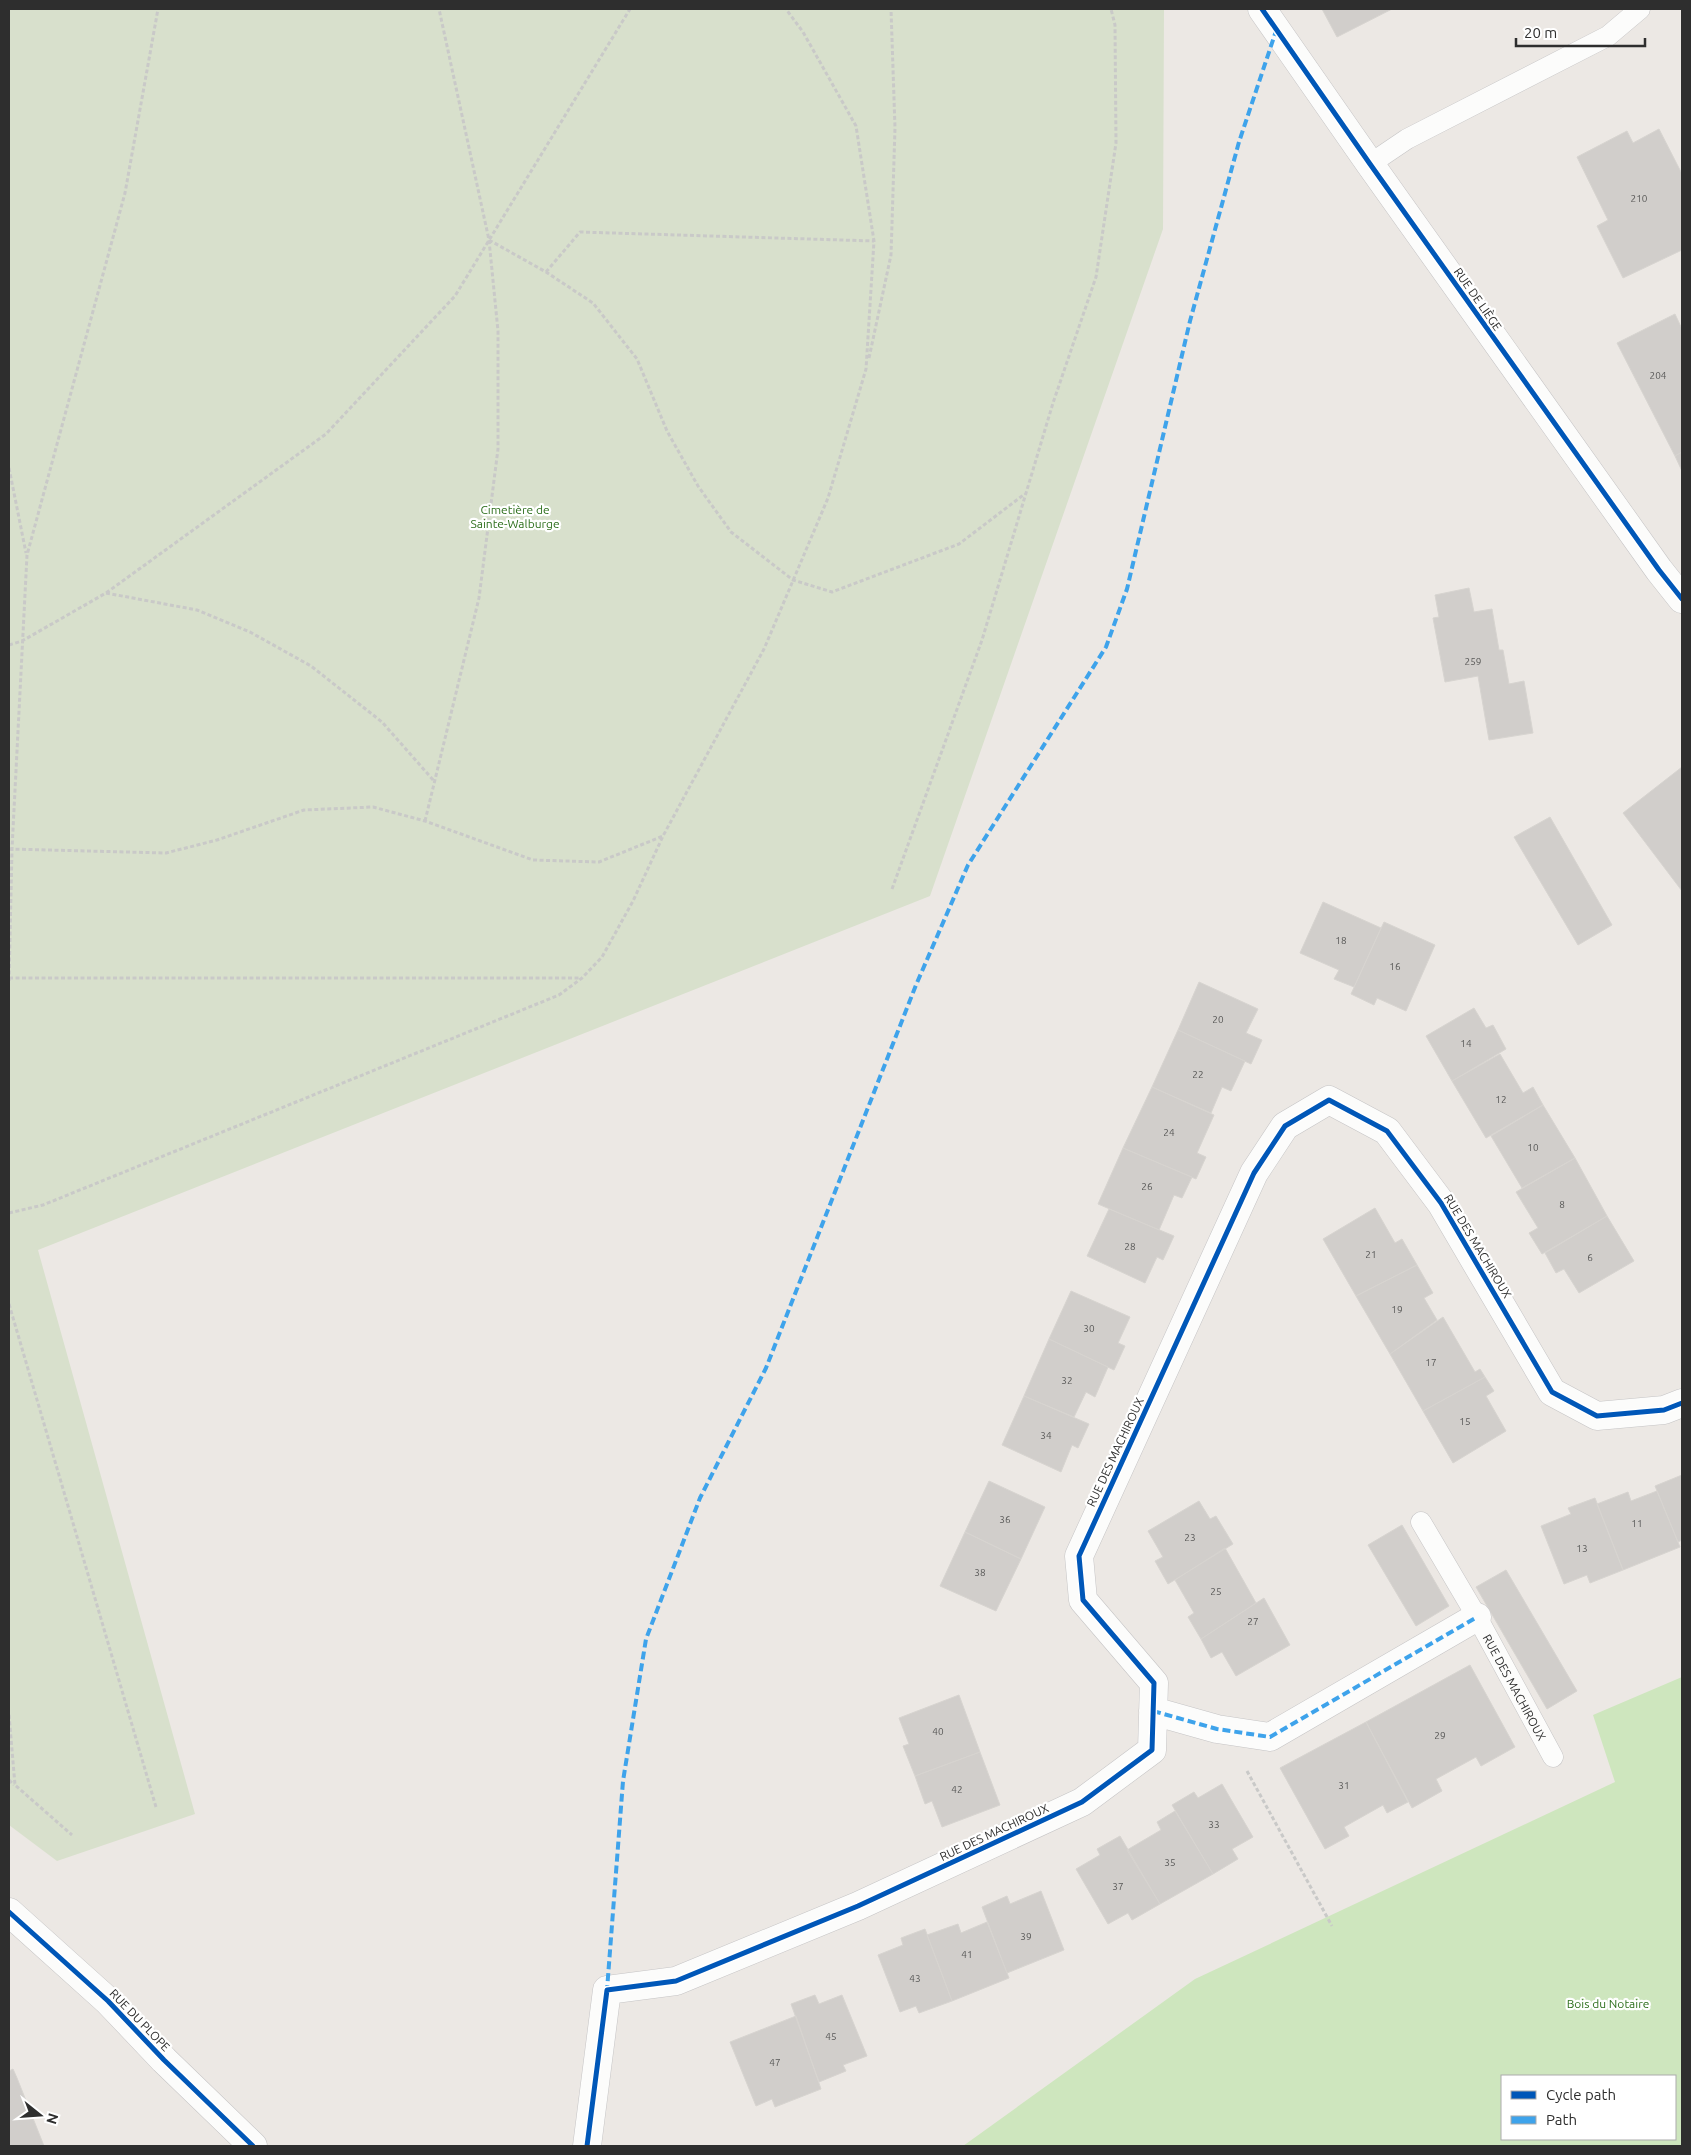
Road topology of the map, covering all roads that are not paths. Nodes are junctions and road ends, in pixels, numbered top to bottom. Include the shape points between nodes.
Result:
1 (1262, 9) edge
2 (1640, 9) edge
3 (1370, 164) junction
4 (1682, 599) edge
5 (1682, 1403) edge
6 (1421, 1522) dead end
7 (1477, 1617) junction
8 (1153, 1711) junction
9 (1553, 1757) dead end
10 (9, 1912) edge
11 (253, 2146) edge
12 (587, 2146) edge

1 - 3 street, RUE DE LIÈGE
2 - 3 lane via 1608,36 1407,139
3 - 4 street, RUE DE LIÈGE
5 - 8 street, RUE DES MACHIROUX via 1664,1410 1596,1416 1552,1392 1441,1203 1387,1131 1329,1100 1285,1126 1254,1173 1078,1556 1083,1600 1154,1684
6 - 7 lane, RUE DES MACHIROUX
7 - 8 street via 1270,1737 1225,1730
7 - 9 lane, RUE DES MACHIROUX
8 - 12 street, RUE DES MACHIROUX via 1152,1750 1082,1802 858,1906 676,1981 607,1990
10 - 11 street, RUE DU PLOPE via 108,2001

